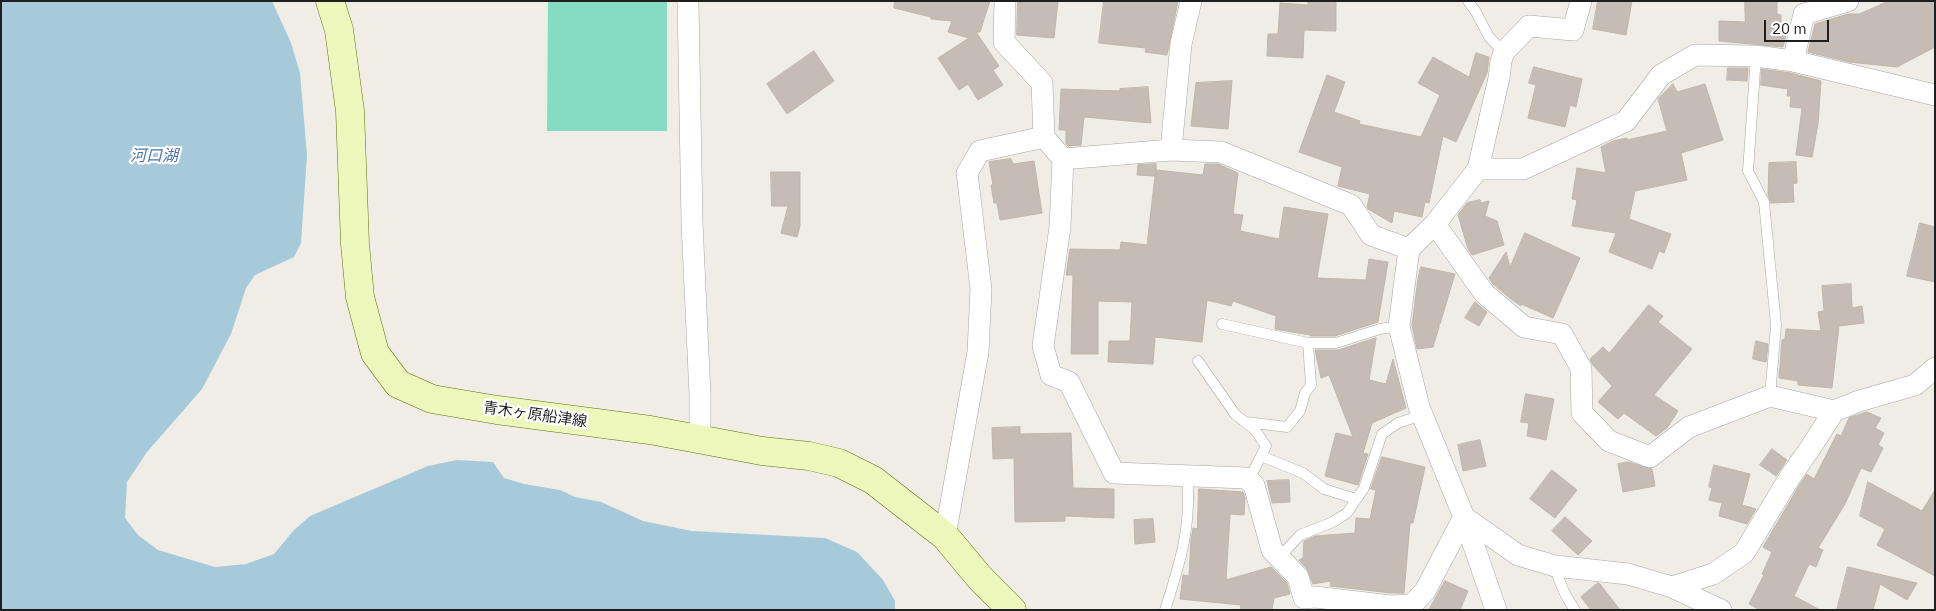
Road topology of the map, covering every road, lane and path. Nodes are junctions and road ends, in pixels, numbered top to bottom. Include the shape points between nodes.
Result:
1 (330, 1) edge
2 (688, 1) edge
3 (1005, 1) edge
4 (1191, 1) edge
5 (1468, 1) edge
6 (1581, 1) edge
7 (1848, 1) edge
8 (1504, 52) junction
9 (1756, 56) junction
10 (1793, 61) junction
11 (1935, 95) edge
12 (1044, 137) junction
13 (1172, 150) junction
14 (1063, 159) junction
15 (1478, 169) junction
16 (1435, 224) junction
17 (1409, 249) junction
18 (1222, 324) dead end
19 (1399, 326) junction
20 (1308, 343) junction
21 (1198, 361) dead end
22 (1935, 368) edge
23 (1770, 396) junction
24 (1834, 411) junction
25 (1422, 415) junction
26 (1245, 422) junction
27 (700, 440) junction
28 (1261, 456) junction
29 (1187, 475) junction
30 (1249, 480) junction
31 (1356, 499) junction
32 (1464, 517) junction
33 (945, 536) junction
34 (1279, 558) junction
35 (1555, 566) junction
36 (1672, 587) junction
37 (1306, 604) edge
38 (1391, 608) edge
39 (1012, 610) edge
40 (1165, 610) edge
41 (1496, 610) edge
42 (1575, 610) edge
43 (1721, 610) edge

1 - 27 main road, 青木ヶ原船津線 via 339,30 350,111 360,297 375,353 398,384 432,399
2 - 27 street
3 - 12 street via 1004,42 1042,83
4 - 13 street via 1181,44
5 - 8 lane via 1489,37
6 - 8 street via 1573,30 1529,26
7 - 10 street via 1804,14
8 - 15 street
9 - 10 street
9 - 15 street via 1695,55 1661,75 1626,121 1523,168
9 - 23 lane via 1748,171 1764,202 1776,325
10 - 11 street
12 - 14 street
12 - 33 street via 980,151 967,173 981,288 978,352
13 - 14 street
13 - 17 street via 1221,152 1325,195 1351,206 1371,235
14 - 29 street via 1060,227 1043,346 1051,375 1069,382 1114,473
15 - 16 street
16 - 17 street
16 - 23 street via 1484,293 1524,327 1562,334 1581,368 1582,413 1609,441 1650,457 1689,427
17 - 19 street
18 - 20 lane
19 - 20 lane via 1336,343
19 - 25 street
20 - 26 lane via 1311,385 1292,422 1287,427
21 - 26 lane via 1235,414
22 - 24 street via 1915,385
23 - 24 street
24 - 36 street via 1744,553 1713,574
25 - 31 lane via 1398,423 1382,434 1364,488
25 - 32 street
26 - 28 lane via 1266,446
27 - 33 main road, 青木ヶ原船津線 via 839,463 873,480
28 - 30 lane
28 - 31 lane via 1303,473 1324,489
29 - 30 street
29 - 40 lane via 1189,493 1184,547
30 - 34 street via 1254,485 1272,550
31 - 34 lane via 1348,513 1300,535
32 - 35 street via 1518,554
32 - 38 street via 1425,591 1412,605
32 - 41 street
33 - 39 main road, 青木ヶ原船津線
34 - 37 street via 1298,577
35 - 36 street via 1628,574
35 - 42 lane via 1558,581
36 - 43 street
37 - 38 street via 1315,597

